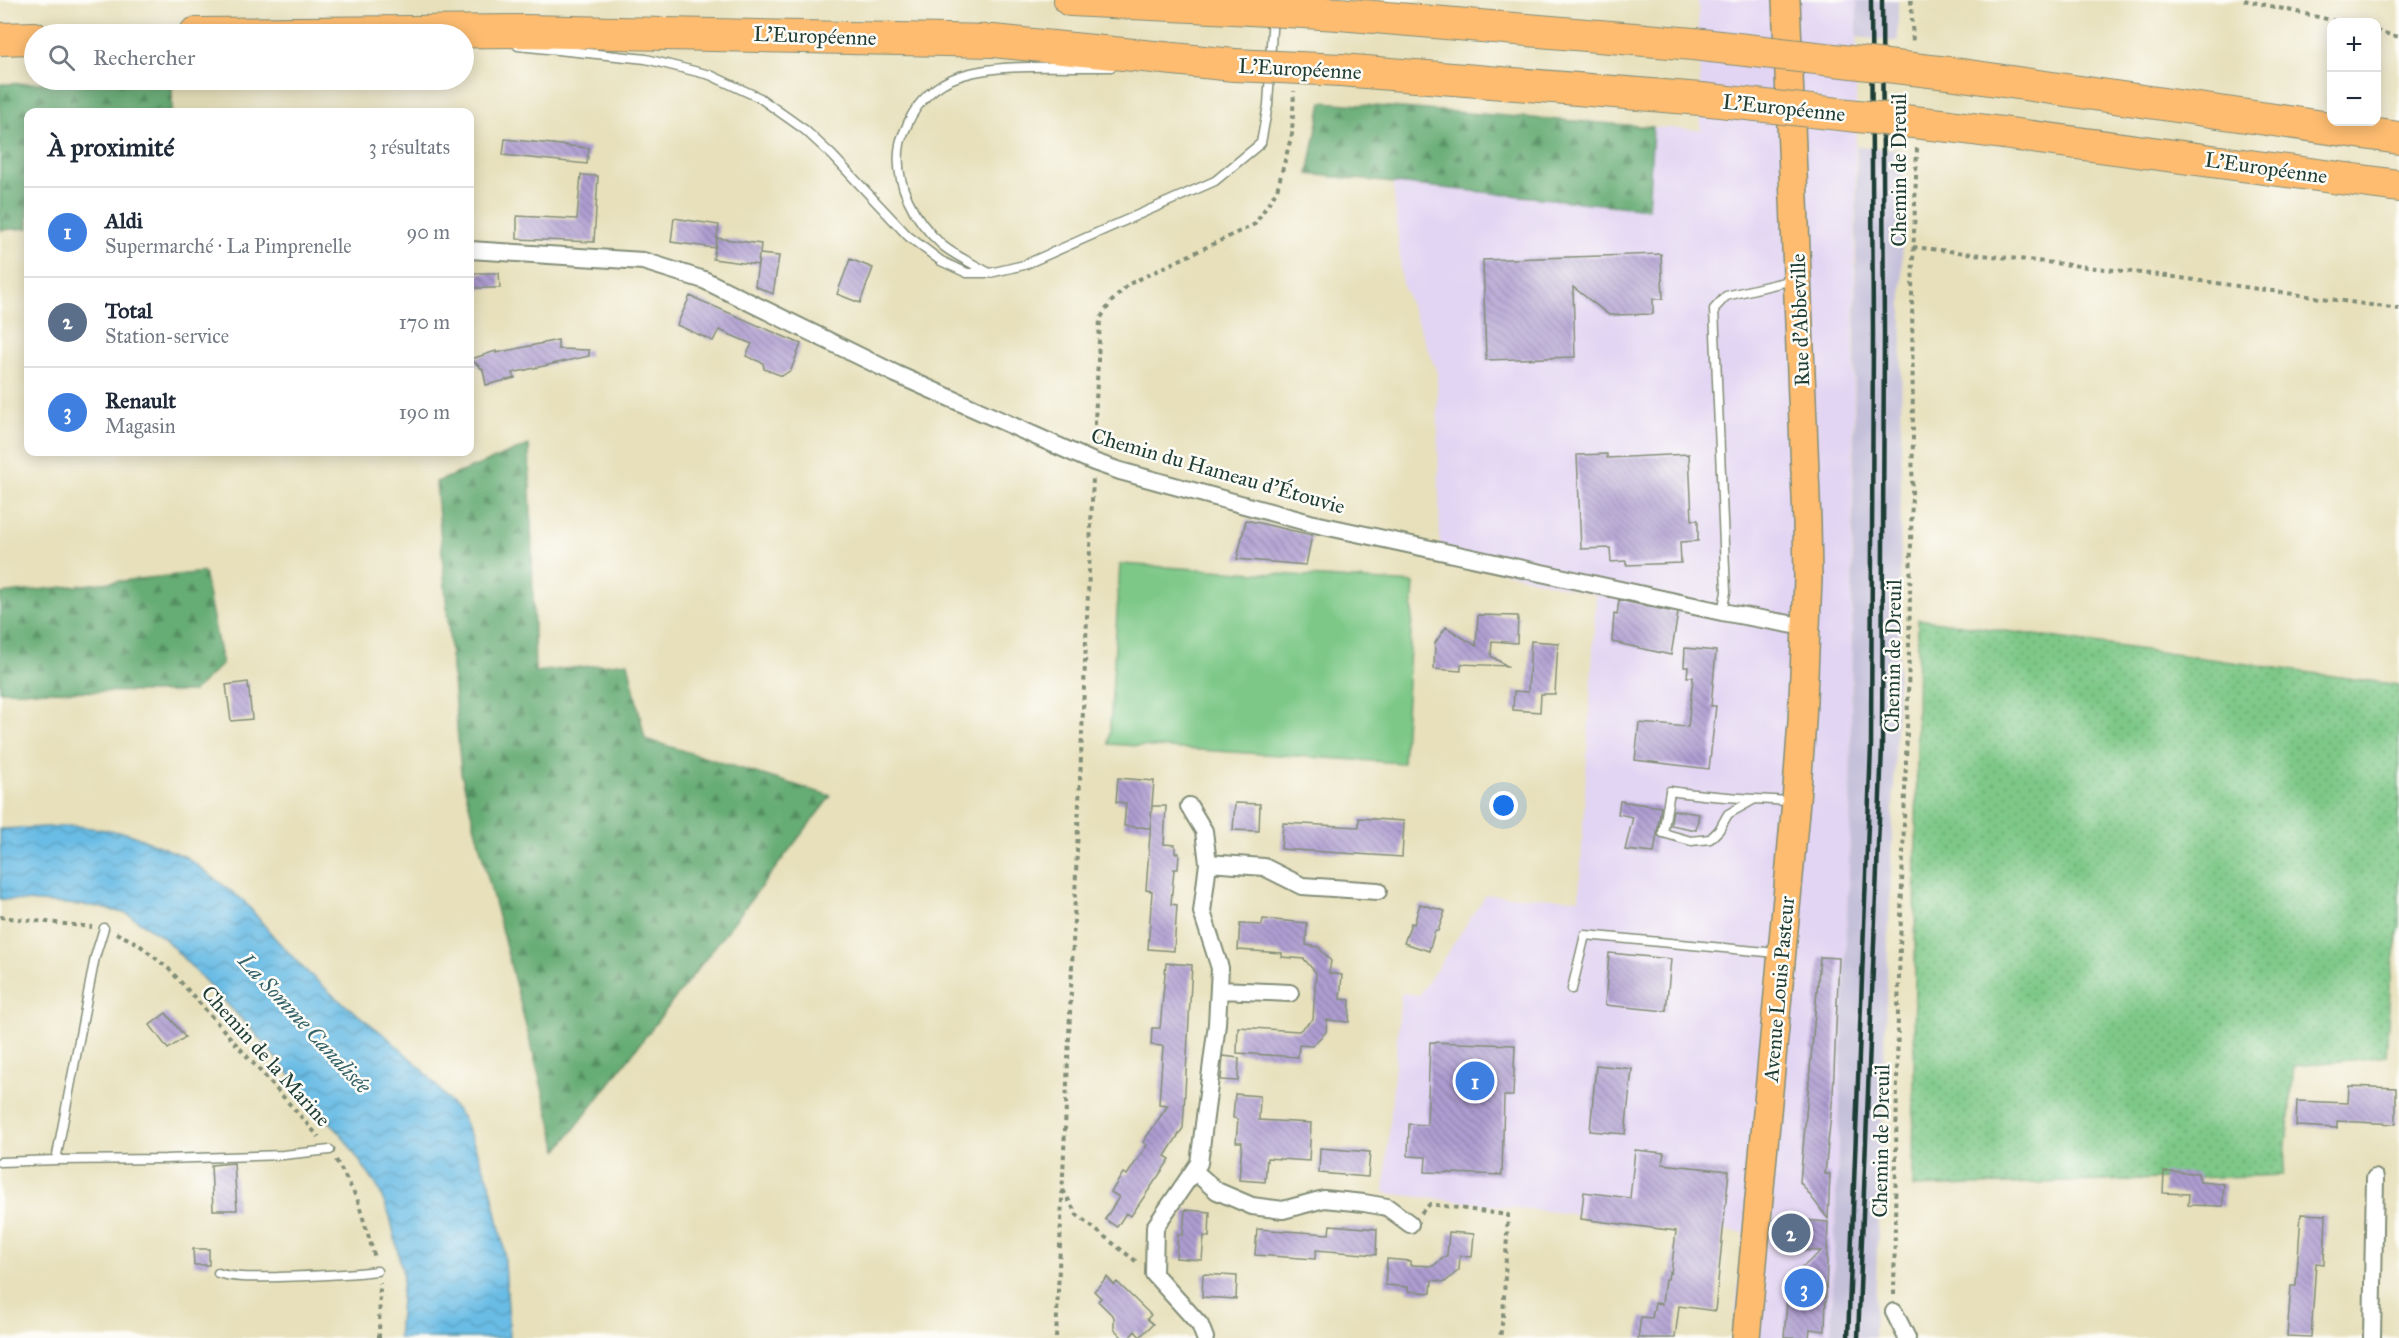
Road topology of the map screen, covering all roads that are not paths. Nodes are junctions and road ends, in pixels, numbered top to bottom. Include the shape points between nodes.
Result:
1 (1070, 0) edge
2 (1178, 0) edge
3 (1274, 0) edge
4 (1786, 0) edge
5 (1233, 8) junction
6 (474, 33) edge
7 (24, 38) edge
8 (0, 39) edge
9 (509, 45) dead end
10 (1234, 66) junction
11 (1118, 67) dead end
12 (1152, 67) dead end
13 (2399, 138) edge
14 (2399, 186) edge
15 (474, 250) edge
16 (990, 273) junction
17 (1799, 279) junction
18 (1722, 612) junction
19 (1805, 633) junction
20 (1755, 799) junction
21 (1796, 801) junction
22 (1189, 806) dead end
23 (1208, 863) junction
24 (1378, 891) dead end
25 (104, 928) road end
26 (1782, 954) junction
27 (1572, 989) dead end
28 (1220, 990) junction
29 (1290, 993) dead end
30 (330, 1150) road end
31 (56, 1160) junction
32 (0, 1162) edge
33 (1194, 1171) junction
34 (2375, 1178) dead end
35 (1410, 1224) road end
36 (377, 1271) road end
37 (218, 1273) dead end
38 (1894, 1312) road end
39 (1205, 1338) edge
40 (1746, 1338) edge
41 (1908, 1338) edge
42 (2372, 1338) edge

1 - 5 highway
2 - 5 lane
3 - 16 lane via 1268,105 1261,143 1215,181 1024,265
4 - 17 main road, Rue d'Abbeville
5 - 13 highway, bridge via 1693,44 1948,73
6 - 10 highway, L'Européenne via 993,41
7 - 8 highway
9 - 16 lane via 646,59 710,75 760,98 805,130 908,236 967,273
10 - 12 lane
10 - 14 highway, L'Européenne, bridge via 1341,70 1701,99 1950,126
11 - 16 lane via 986,69 955,77 930,92 910,117 900,143 905,195 918,218 943,246
15 - 18 street, Chemin du Hameau d'Étouvie via 643,261 704,280 896,374 1120,471 1310,523
17 - 18 lane via 1726,296 1714,309 1726,592
17 - 19 main road, Rue d'Abbeville via 1807,522
18 - 19 street, Chemin du Hameau d'Étouvie
19 - 21 main road, Avenue Louis Pasteur
20 - 20 lane via 1728,814 1710,839 1690,841 1663,833 1670,791
20 - 21 lane
21 - 26 main road, Avenue Louis Pasteur
22 - 23 street via 1204,831
23 - 24 street via 1264,867 1302,886
23 - 28 street via 1202,912 1220,968
25 - 31 lane
26 - 27 lane via 1585,935
26 - 40 main road, Avenue Louis Pasteur
28 - 29 street
28 - 33 street via 1199,1163
30 - 31 lane via 283,1155
31 - 32 lane
33 - 35 street via 1217,1191 1252,1206 1283,1210 1324,1199 1364,1203 1387,1207
33 - 39 street via 1155,1227 1154,1274 1200,1325
34 - 42 street
36 - 37 lane via 260,1277
38 - 41 street

